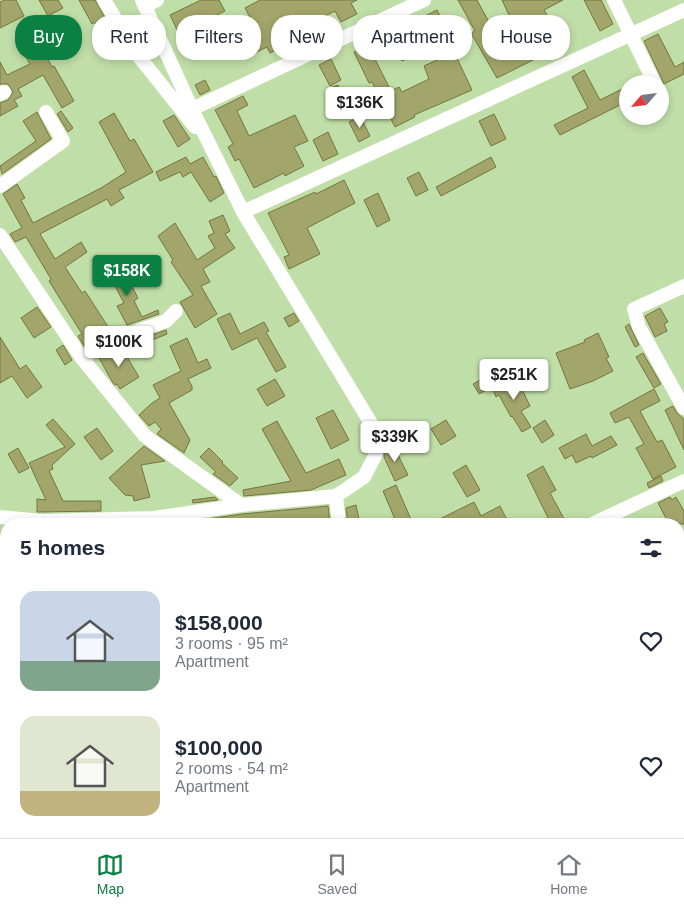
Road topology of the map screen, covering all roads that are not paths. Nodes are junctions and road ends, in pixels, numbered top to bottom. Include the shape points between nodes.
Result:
1 (104, 0) edge
2 (424, 0) edge
3 (614, 0) edge
4 (148, 2) edge
5 (684, 10) edge
6 (631, 34) junction
7 (651, 75) edge
8 (192, 109) junction
9 (46, 112) dead end
10 (212, 149) junction
11 (0, 186) edge
12 (243, 212) junction
13 (0, 234) edge
14 (684, 286) edge
15 (176, 311) dead end
16 (81, 356) junction
17 (684, 408) edge
18 (684, 481) edge
19 (336, 496) junction
20 (242, 505) junction
21 (154, 518) edge
22 (338, 518) edge
23 (605, 518) edge

1 - 10 street via 136,54
2 - 8 street
3 - 6 street
4 - 8 street
5 - 6 street
6 - 7 street
6 - 12 street
8 - 10 street
9 - 11 street via 63,141
10 - 12 street
12 - 19 street via 372,426 376,454 364,477
13 - 16 street
14 - 17 street via 634,309 639,327
15 - 16 street via 166,321
16 - 20 street via 145,436
18 - 23 street
19 - 20 street
19 - 22 street
20 - 21 street

